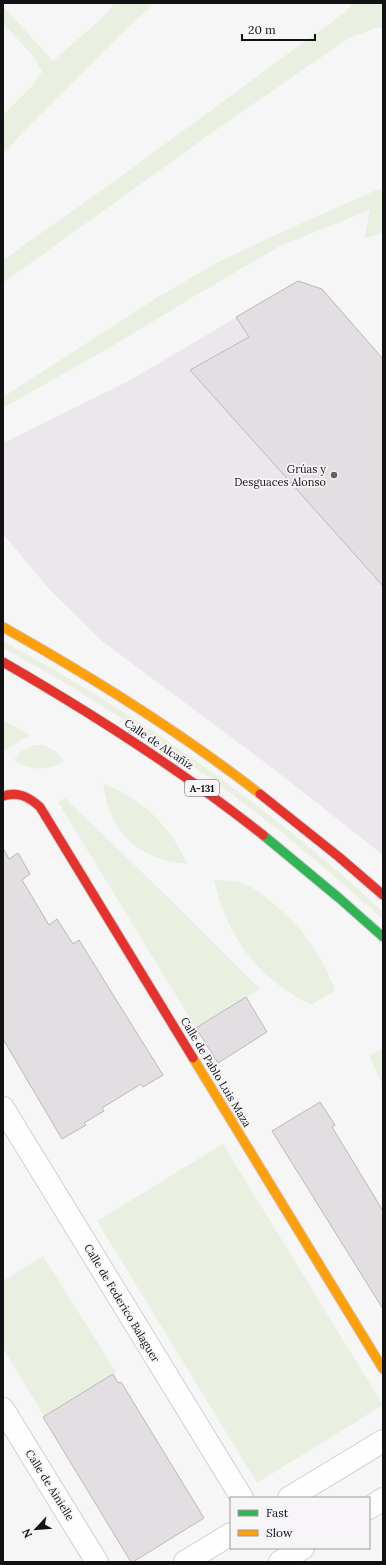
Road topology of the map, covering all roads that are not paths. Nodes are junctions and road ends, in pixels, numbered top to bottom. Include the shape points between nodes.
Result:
1 (3, 627) edge
2 (3, 662) edge
3 (3, 796) edge
4 (383, 895) edge
5 (383, 937) edge
6 (3, 1108) edge
7 (383, 1369) edge
8 (3, 1409) edge
9 (383, 1441) edge
10 (241, 1497) edge
11 (291, 1497) edge
12 (383, 1499) edge
13 (370, 1507) edge
14 (230, 1535) edge
15 (301, 1549) edge
16 (97, 1562) edge
17 (185, 1562) edge
18 (280, 1562) edge

1 - 4 main road, Calle de Alcañiz / A-131 via 86,674 220,763 305,828
2 - 5 main road, Calle de Alcañiz / A-131 via 115,729 202,788 315,876
3 - 7 main road, Calle de Pablo Luis Maza via 21,794 31,798 44,813
6 - 10 street, Calle de Federico Balaguer
8 - 16 street, Calle de Ainielle
9 - 11 street
12 - 13 street
14 - 17 street
15 - 18 street

